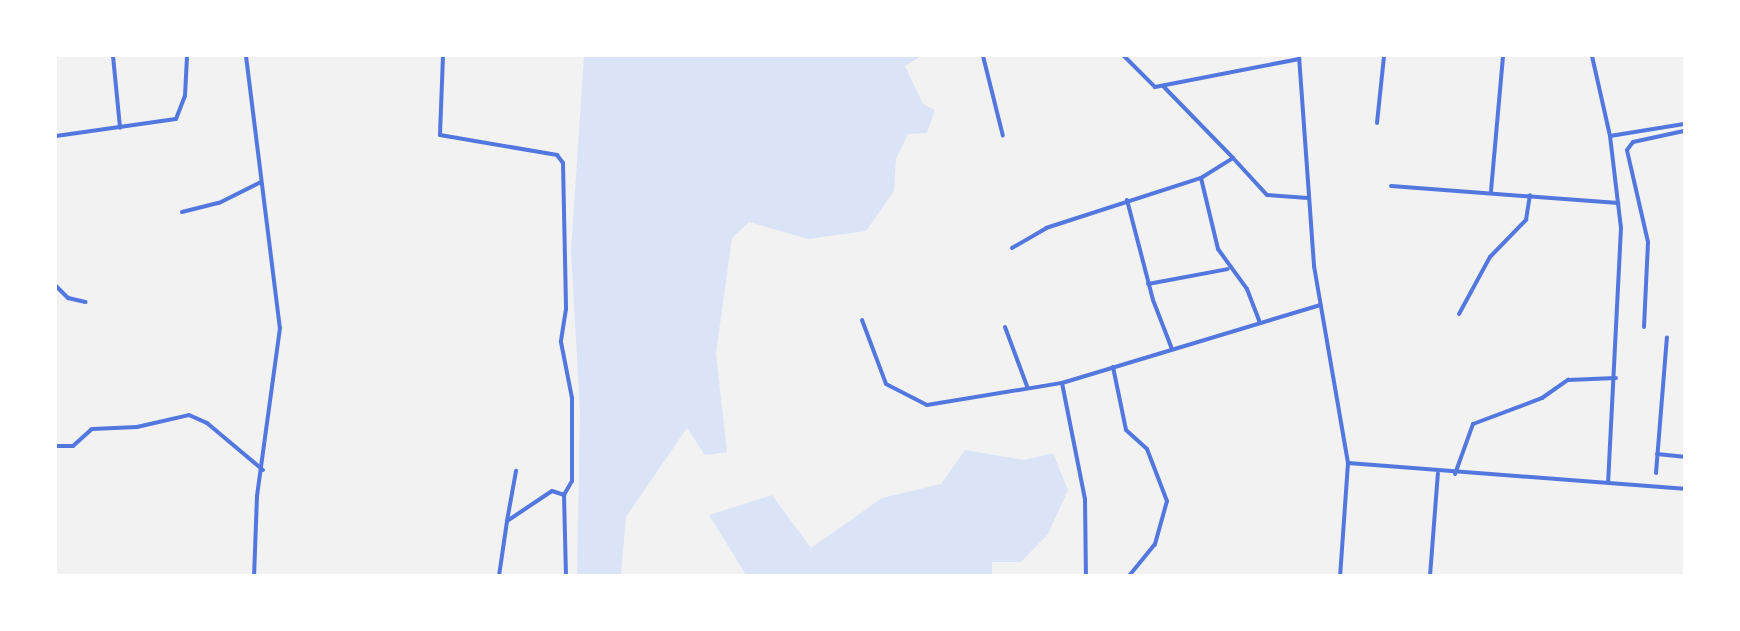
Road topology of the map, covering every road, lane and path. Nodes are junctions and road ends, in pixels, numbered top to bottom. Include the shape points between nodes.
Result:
1 (113, 56) edge
2 (187, 56) edge
3 (246, 56) edge
4 (443, 56) edge
5 (983, 56) edge
6 (1124, 56) edge
7 (1384, 56) edge
8 (1503, 56) edge
9 (1592, 56) edge
10 (1299, 57) edge
11 (1163, 86) junction
12 (1377, 123) dead end
13 (1684, 124) edge
14 (120, 128) junction
15 (1684, 131) edge
16 (56, 136) edge
17 (1003, 136) dead end
18 (1610, 136) junction
19 (1233, 158) junction
20 (1201, 177) junction
21 (261, 182) junction
22 (1391, 186) dead end
23 (1491, 191) junction
24 (1530, 195) junction
25 (1308, 198) junction
26 (1128, 200) junction
27 (1618, 202) junction
28 (182, 212) dead end
29 (1012, 248) dead end
30 (1228, 269) junction
31 (1148, 284) junction
32 (56, 286) edge
33 (86, 302) dead end
34 (1321, 305) junction
35 (1458, 314) dead end
36 (862, 320) dead end
37 (1259, 321) junction
38 (1005, 327) dead end
39 (1644, 327) dead end
40 (1667, 337) dead end
41 (1172, 349) junction
42 (1113, 368) junction
43 (1616, 378) junction
44 (1062, 383) junction
45 (1028, 386) junction
46 (56, 446) edge
47 (1658, 454) junction
48 (1684, 457) edge
49 (1348, 463) junction
50 (264, 470) junction
51 (516, 471) dead end
52 (1438, 473) junction
53 (1656, 473) dead end
54 (1455, 474) junction
55 (1608, 483) junction
56 (1684, 489) edge
57 (564, 495) junction
58 (507, 521) junction
59 (1138, 573) edge
60 (254, 576) edge
61 (499, 576) edge
62 (566, 576) edge
63 (1086, 576) edge
64 (1129, 576) edge
65 (1340, 576) edge
66 (1430, 576) edge

1 - 14 street
2 - 14 street via 185,96 176,119
3 - 21 street
4 - 57 street via 440,135 562,161 566,309 561,342 572,398 572,481
5 - 17 street
6 - 11 street via 1152,86
7 - 12 street
8 - 23 street
9 - 18 street
10 - 11 street
10 - 25 street
11 - 19 street
13 - 18 street
14 - 16 street
15 - 39 street via 1634,142 1627,150 1648,242
18 - 27 street
19 - 20 street
19 - 25 street via 1267,195
20 - 26 street
20 - 30 street via 1215,242
21 - 28 street via 219,203
21 - 50 street via 280,328
22 - 23 street
23 - 24 street
24 - 27 street
24 - 35 street via 1526,219 1490,257
25 - 34 street
26 - 29 street via 1046,228
26 - 31 street
27 - 43 street via 1622,279
30 - 31 street
30 - 37 street via 1247,288
31 - 41 street
32 - 33 street via 68,298
34 - 37 street
34 - 49 street
36 - 45 street via 886,384 923,405
37 - 41 street
38 - 45 street
40 - 47 street
41 - 42 street
42 - 44 street
42 - 59 street via 1126,430 1152,458 1167,501 1155,544
43 - 54 street via 1568,380 1528,404 1473,424
43 - 55 street
44 - 45 street
44 - 63 street via 1085,499
46 - 50 street via 74,446 92,429 137,428 189,415 207,423
47 - 48 street
47 - 53 street
49 - 52 street
49 - 65 street
50 - 60 street
51 - 58 street
52 - 54 street
52 - 66 street
54 - 55 street
55 - 56 street
57 - 58 street via 552,491
57 - 62 street
58 - 61 street
59 - 64 street

